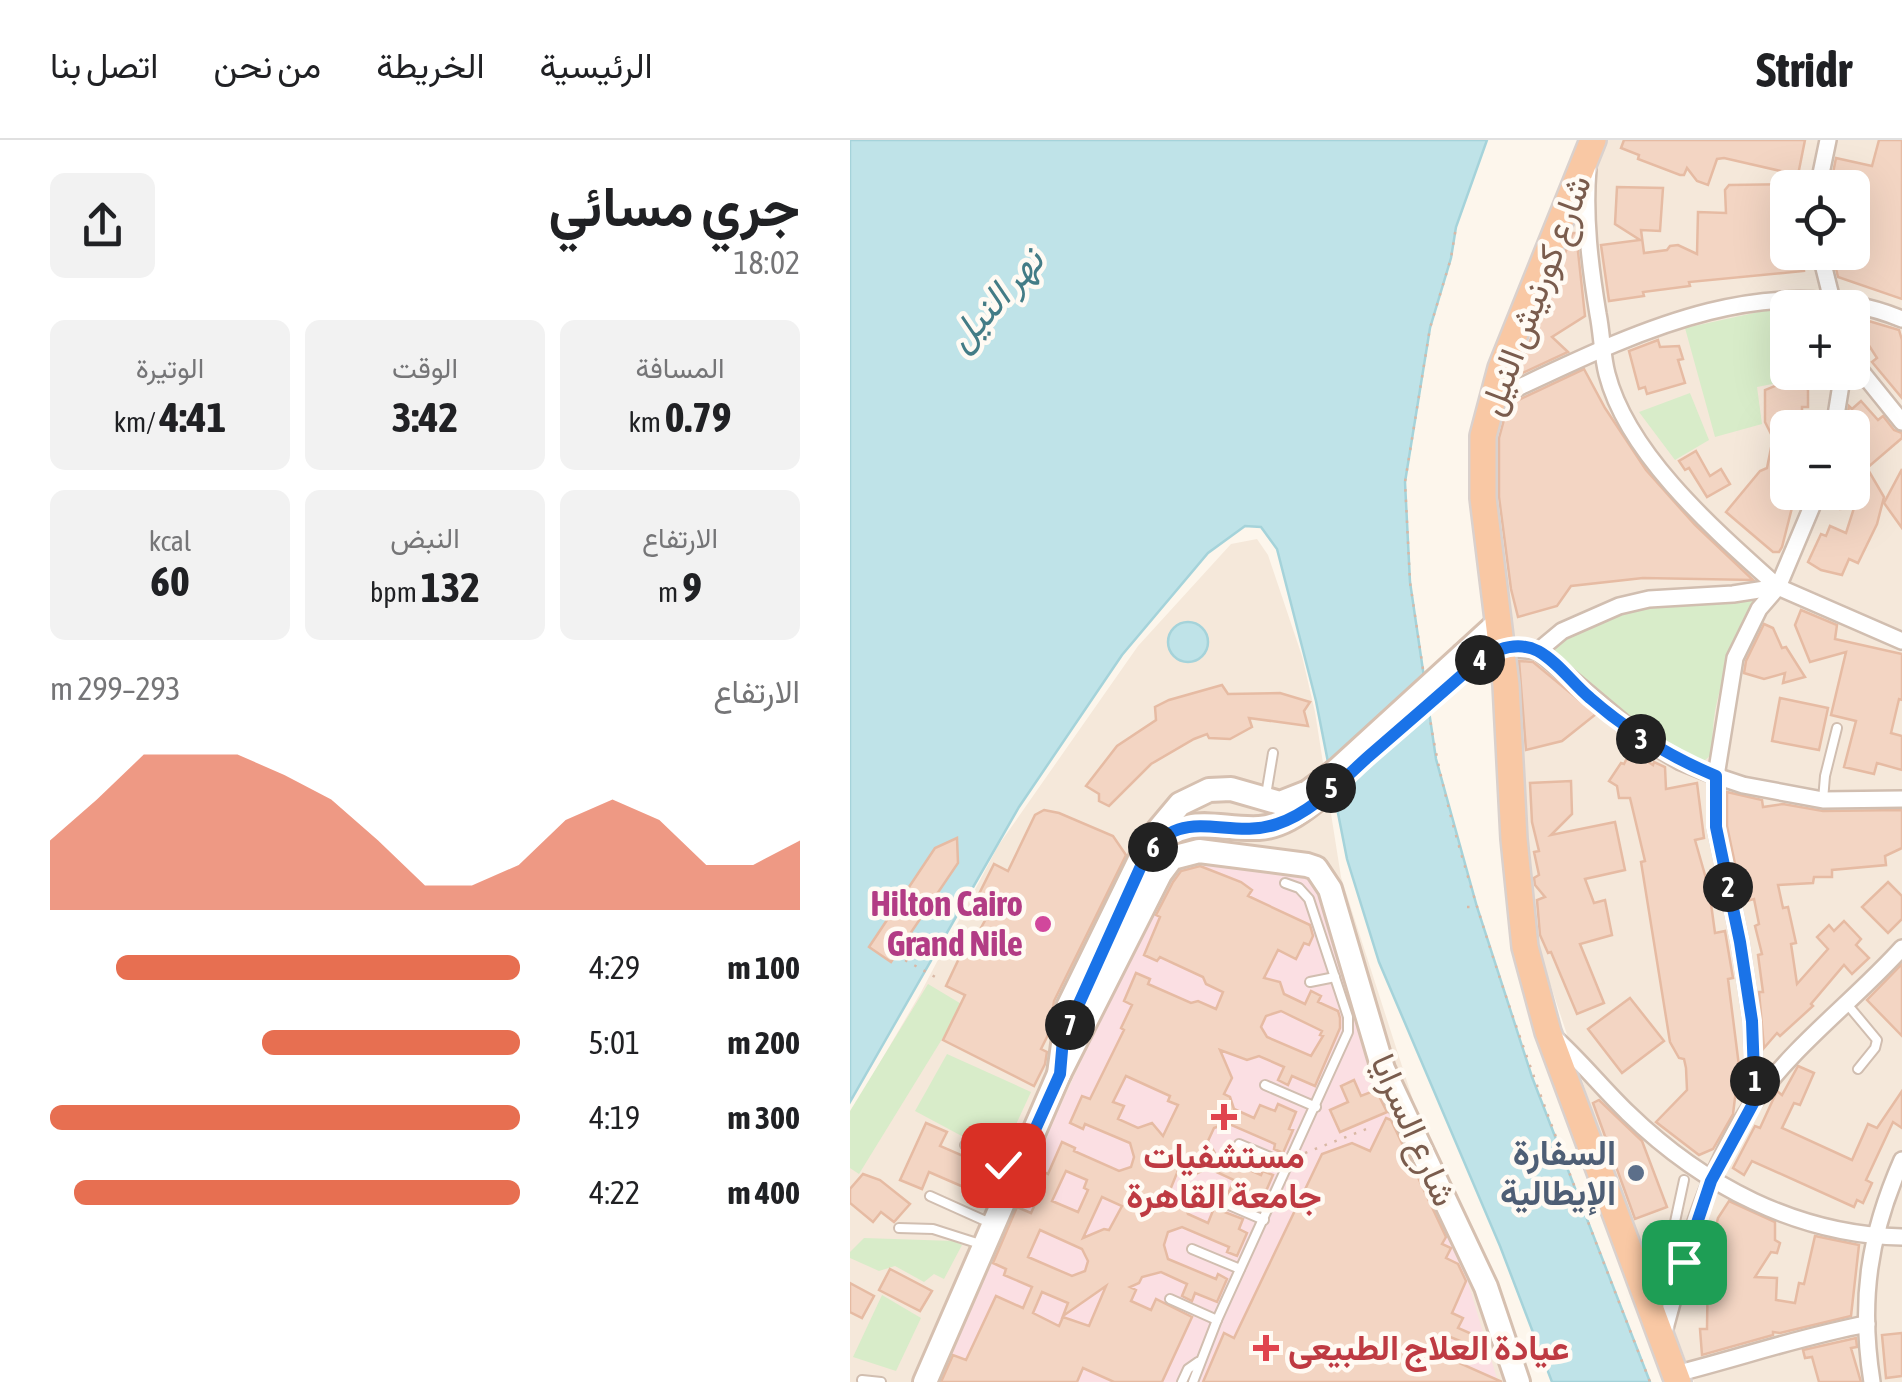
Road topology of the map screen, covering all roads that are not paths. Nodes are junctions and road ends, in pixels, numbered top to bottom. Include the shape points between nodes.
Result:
1 (1828, 140) edge
2 (1591, 145) edge
3 (1822, 170) edge
4 (1770, 304) edge
5 (1870, 312) edge
6 (1902, 319) edge
7 (1603, 348) junction
8 (1870, 382) edge
9 (1492, 400) junction
10 (1902, 422) edge
11 (1810, 510) edge
12 (1778, 586) junction
13 (1499, 622) junction
14 (1902, 641) edge
15 (1503, 648) junction
16 (1538, 651) junction
17 (1468, 660) junction
18 (1836, 728) dead end
19 (1273, 753) dead end
20 (1716, 776) junction
21 (1312, 797) junction
22 (1902, 799) edge
23 (1266, 800) junction
24 (1824, 800) junction
25 (1182, 816) junction
26 (1258, 828) junction
27 (1285, 883) dead end
28 (1902, 948) edge
29 (1335, 977) junction
30 (1310, 982) dead end
31 (1846, 1004) junction
32 (1548, 1032) junction
33 (1858, 1069) dead end
34 (1060, 1074) junction
35 (1265, 1085) dead end
36 (1755, 1100) junction
37 (1316, 1106) junction
38 (1239, 1144) dead end
39 (965, 1145) dead end
40 (1902, 1160) edge
41 (1289, 1166) junction
42 (1016, 1172) junction
43 (1684, 1180) dead end
44 (1711, 1181) junction
45 (1681, 1195) junction
46 (930, 1196) dead end
47 (1214, 1198) dead end
48 (1703, 1198) junction
49 (1264, 1220) junction
50 (899, 1228) dead end
51 (989, 1235) junction
52 (1873, 1236) junction
53 (1902, 1237) edge
54 (1192, 1249) dead end
55 (1667, 1259) dead end
56 (1240, 1269) junction
57 (1170, 1299) dead end
58 (1217, 1320) junction
59 (1868, 1324) junction
60 (1662, 1339) junction
61 (1198, 1362) junction
62 (850, 1374) edge
63 (1667, 1379) edge
64 (863, 1381) edge
65 (881, 1382) edge
66 (925, 1382) edge
67 (1182, 1382) edge
68 (1193, 1382) edge
69 (1518, 1382) edge
70 (1872, 1382) edge

1 - 3 street
2 - 7 street via 1588,232
2 - 9 highway, شارع كورنيش النيل
4 - 7 street via 1709,311
5 - 6 street
7 - 9 street
7 - 12 street via 1622,410 1659,467 1703,520
8 - 10 street
9 - 13 highway, شارع كورنيش النيل via 1482,436 1482,481
11 - 12 street
12 - 14 street
12 - 16 street via 1618,606 1562,631
12 - 20 street via 1735,658
13 - 15 highway, شارع كورنيش النيل
13 - 17 main road
15 - 16 street
15 - 17 main road
15 - 32 highway, شارع كورنيش النيل via 1525,948
16 - 20 street via 1636,736
17 - 21 main road, bridge
18 - 24 lane
19 - 23 lane
20 - 24 street
20 - 36 street via 1716,827 1752,1021
21 - 23 main road
21 - 26 main road via 1289,820
22 - 24 street
23 - 25 main road via 1220,789 1199,793
23 - 26 main road via 1267,815
25 - 26 main road
25 - 34 main road via 1156,831 1068,1007
27 - 29 lane via 1309,899
28 - 31 street
29 - 30 lane
29 - 37 lane via 1348,1032
31 - 33 lane via 1877,1040
31 - 36 street
32 - 44 street via 1631,1116
32 - 60 highway, شارع كورنيش النيل
34 - 42 main road
34 - 69 main road, شارع السرايا via 1172,858 1200,851 1308,864 1330,889 1383,1069 1486,1288
35 - 37 lane
36 - 44 street
37 - 41 lane
38 - 41 lane
39 - 42 lane
40 - 52 street
41 - 49 lane
42 - 51 main road
43 - 45 lane
44 - 48 street
44 - 52 street via 1790,1216
45 - 48 lane
45 - 55 lane
46 - 51 lane
47 - 49 lane
48 - 60 street
49 - 56 lane
50 - 51 lane
51 - 66 main road
52 - 53 street
52 - 59 street
54 - 56 lane
56 - 58 lane
57 - 58 lane
58 - 61 lane
59 - 63 street
59 - 70 street
60 - 63 highway, شارع كورنيش النيل
61 - 67 lane
61 - 68 lane
62 - 64 lane
64 - 65 lane

